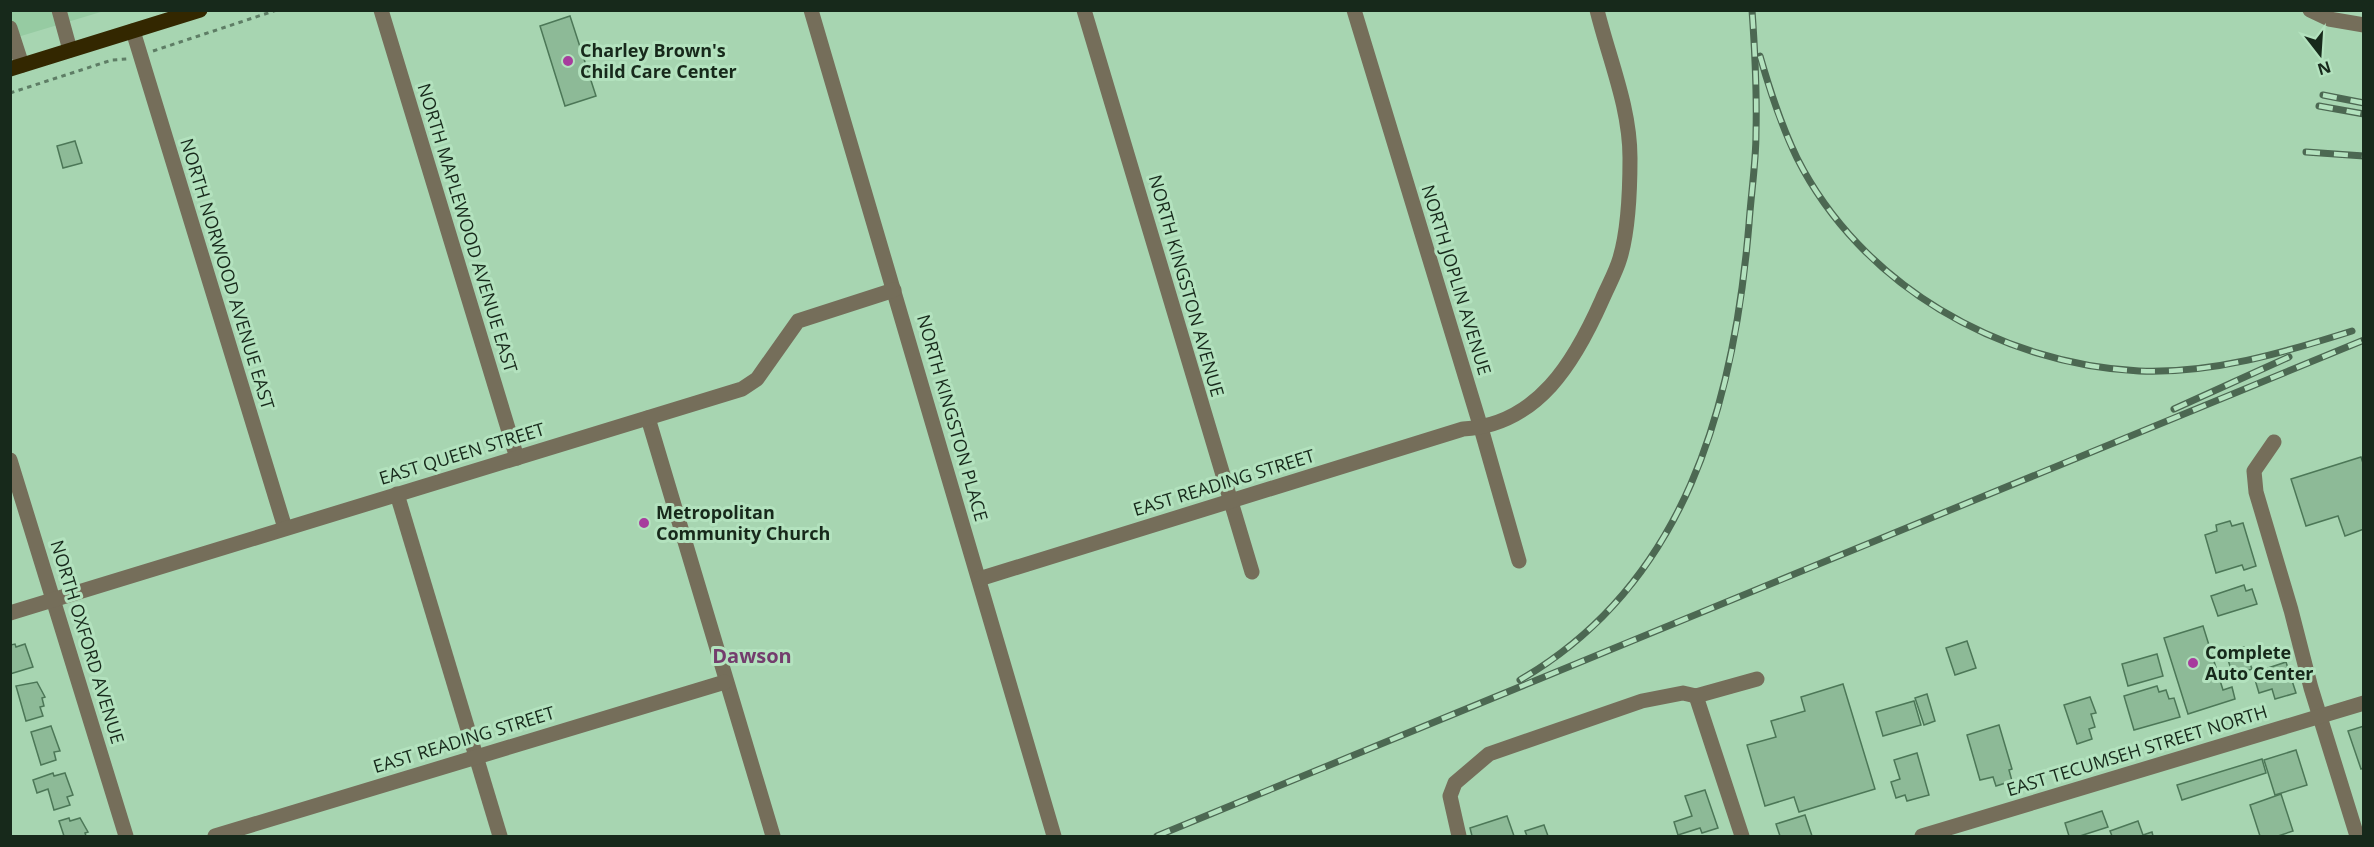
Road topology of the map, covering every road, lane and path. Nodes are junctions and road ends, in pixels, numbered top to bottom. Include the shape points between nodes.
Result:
1 (59, 10) edge
2 (381, 10) edge
3 (811, 10) edge
4 (1084, 10) edge
5 (1354, 10) edge
6 (1597, 10) edge
7 (2310, 10) edge
8 (191, 12) edge
9 (2364, 25) edge
10 (10, 28) edge
11 (133, 31) junction
12 (70, 50) junction
13 (16, 67) edge
14 (894, 290) junction
15 (648, 418) junction
16 (1481, 428) junction
17 (2274, 442) dead end
18 (517, 458) junction
19 (10, 460) edge
20 (397, 494) junction
21 (1230, 501) junction
22 (285, 528) junction
23 (1519, 561) dead end
24 (1252, 572) dead end
25 (979, 579) junction
26 (54, 600) junction
27 (10, 613) edge
28 (1757, 679) dead end
29 (725, 682) junction
30 (1696, 696) junction
31 (2364, 703) edge
32 (2319, 716) junction
33 (476, 757) junction
34 (126, 837) edge
35 (215, 837) edge
36 (500, 837) edge
37 (773, 837) edge
38 (1054, 837) edge
39 (1459, 837) edge
40 (1742, 837) edge
41 (1922, 837) edge
42 (2357, 837) edge

1 - 12 street
2 - 18 street, NORTH MAPLEWOOD AVENUE EAST
3 - 14 street, NORTH KINGSTON PLACE
4 - 21 street, NORTH KINGSTON AVENUE
5 - 16 street, NORTH JOPLIN AVENUE
6 - 16 street, EAST READING STREET via 1627,121 1630,157 1620,257 1582,344 1544,396 1514,415
7 - 9 street via 2329,19
8 - 11 main road
10 - 13 street
11 - 12 main road
11 - 22 street, NORTH NORWOOD AVENUE EAST
12 - 13 main road
14 - 15 street, EAST QUEEN STREET via 798,321 749,386
14 - 25 street, NORTH KINGSTON PLACE
15 - 18 street, EAST QUEEN STREET
15 - 29 street
16 - 21 street, EAST READING STREET via 1463,429
16 - 23 street, NORTH JOPLIN AVENUE
17 - 32 street via 2254,471 2256,492
18 - 20 street, EAST QUEEN STREET
19 - 26 street, NORTH OXFORD AVENUE
20 - 22 street, EAST QUEEN STREET
20 - 33 street
21 - 24 street, NORTH KINGSTON AVENUE
21 - 25 street, EAST READING STREET
22 - 26 street, EAST QUEEN STREET
25 - 38 street, NORTH KINGSTON PLACE
26 - 27 street, EAST QUEEN STREET
26 - 34 street, NORTH OXFORD AVENUE
28 - 30 street
29 - 33 street, EAST READING STREET
29 - 37 street
30 - 39 street via 1683,693 1642,701 1489,754 1455,783 1450,796
30 - 40 street
31 - 32 street, EAST TECUMSEH STREET NORTH
32 - 41 street, EAST TECUMSEH STREET NORTH
32 - 42 street
33 - 35 street, EAST READING STREET
33 - 36 street

